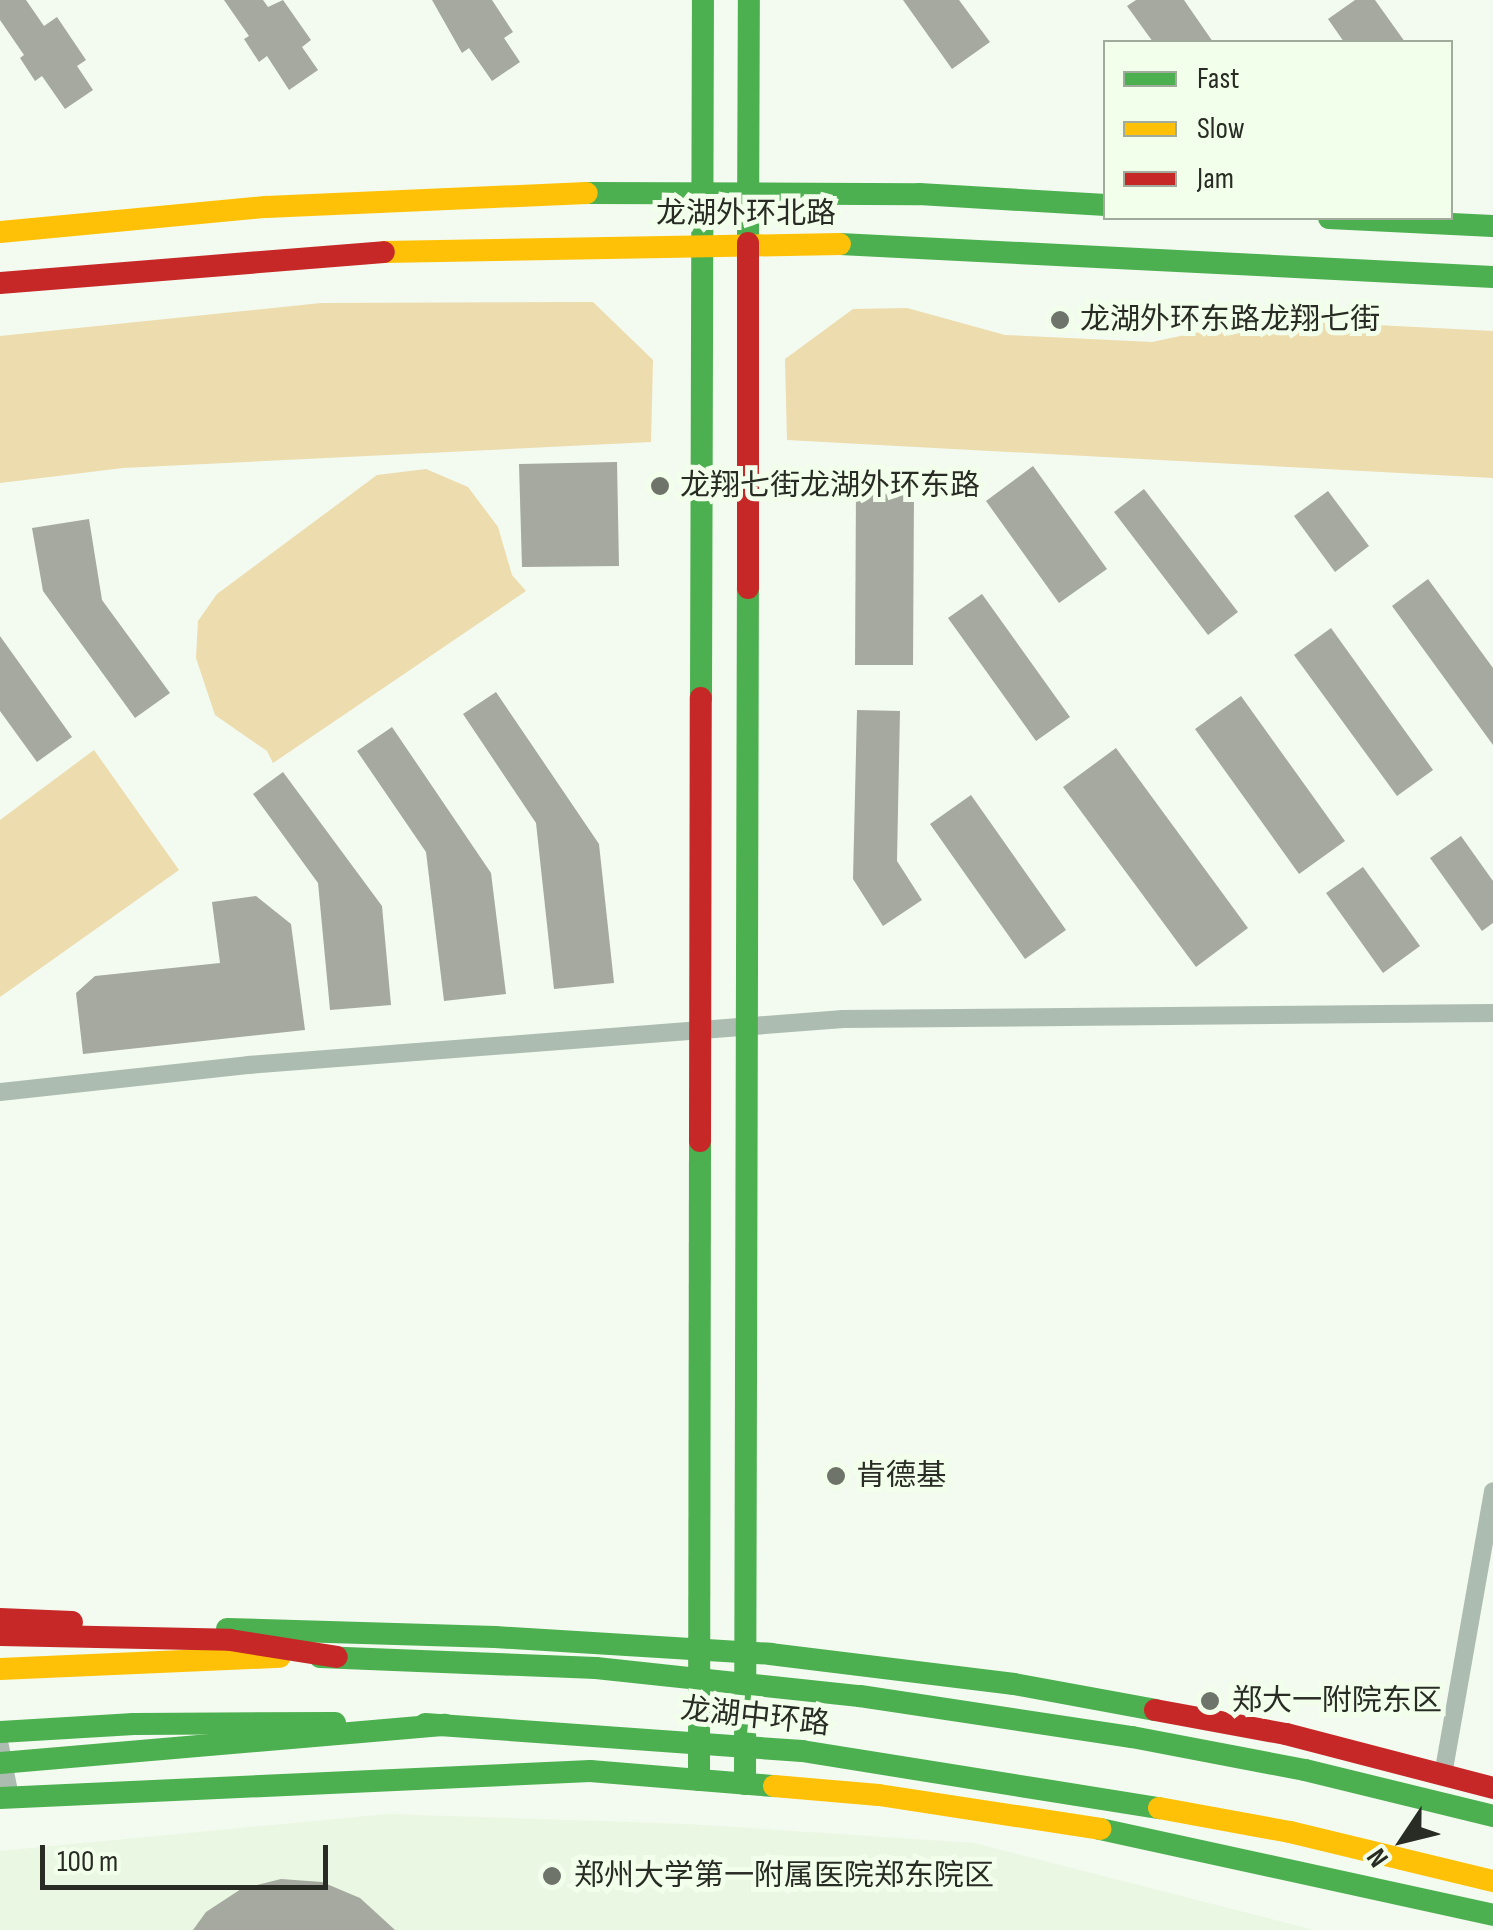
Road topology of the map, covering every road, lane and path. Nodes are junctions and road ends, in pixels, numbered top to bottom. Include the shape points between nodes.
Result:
1 (703, 0) edge
2 (749, 0) edge
3 (703, 192) junction
4 (748, 192) junction
5 (1103, 205) edge
6 (1370, 220) edge
7 (1493, 226) edge
8 (0, 232) edge
9 (703, 243) junction
10 (748, 243) junction
11 (1493, 277) edge
12 (0, 283) edge
13 (1493, 1013) edge
14 (746, 1027) junction
15 (701, 1030) junction
16 (0, 1092) edge
17 (1493, 1492) edge
18 (0, 1619) edge
19 (0, 1635) edge
20 (700, 1650) junction
21 (745, 1652) junction
22 (337, 1657) junction
23 (0, 1669) edge
24 (445, 1725) junction
25 (0, 1732) edge
26 (0, 1746) edge
27 (0, 1764) edge
28 (1443, 1775) junction
29 (699, 1780) junction
30 (745, 1784) junction
31 (1493, 1788) edge
32 (5, 1797) edge
33 (1493, 1816) edge
34 (1493, 1882) edge
35 (1493, 1915) edge

1 - 3 main road
2 - 4 main road
3 - 4 main road, 龙湖外环北路
3 - 8 main road, 龙湖外环北路 via 286,206
3 - 9 main road
4 - 5 main road, 龙湖外环北路
4 - 10 main road
6 - 7 main road
9 - 10 main road, 龙湖外环北路
9 - 12 main road, 龙湖外环北路 via 270,258
9 - 15 main road
10 - 11 main road, 龙湖外环北路 via 917,244
10 - 14 main road
13 - 14 street via 842,1019
14 - 15 street
14 - 21 main road
15 - 16 street via 248,1065
15 - 20 main road
17 - 28 street
18 - 20 main road
19 - 22 main road via 230,1640
20 - 21 main road
20 - 29 main road
21 - 28 main road via 1014,1684 1286,1734
21 - 30 main road
22 - 23 main road, 龙湖中环路
22 - 33 main road, 龙湖中环路 via 596,1668 860,1696 1132,1737
24 - 25 main road, 龙湖中环路 via 245,1722
24 - 27 main road
24 - 34 main road, 龙湖中环路 via 802,1751 1048,1786 1290,1832
26 - 32 street
28 - 31 main road
29 - 30 main road
29 - 32 main road via 590,1771
30 - 35 main road via 878,1795 1137,1835

